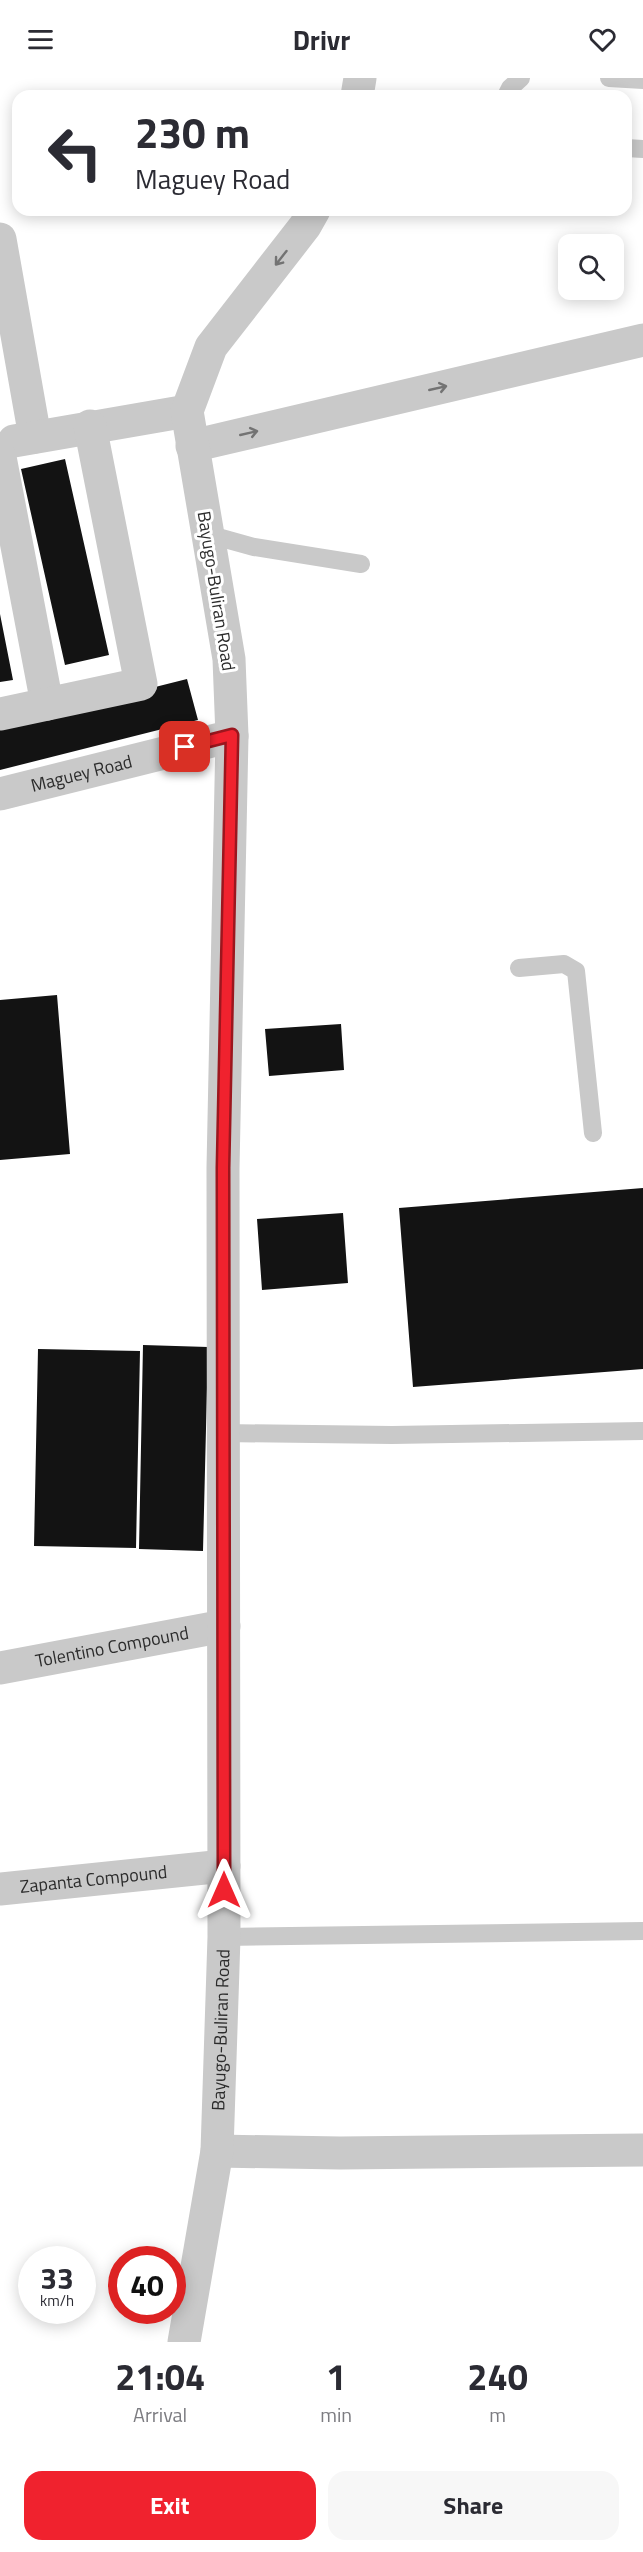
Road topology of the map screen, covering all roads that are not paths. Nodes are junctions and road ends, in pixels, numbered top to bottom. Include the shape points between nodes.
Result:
1 (520, 78) edge
2 (609, 78) edge
3 (643, 80) edge
4 (509, 90) edge
5 (311, 216) edge
6 (0, 239) edge
7 (643, 340) edge
8 (187, 411) junction
9 (90, 426) junction
10 (35, 436) junction
11 (0, 444) edge
12 (192, 446) junction
13 (0, 457) edge
14 (207, 534) junction
15 (361, 564) dead end
16 (47, 704) junction
17 (0, 714) edge
18 (232, 735) junction
19 (0, 794) edge
20 (519, 968) dead end
21 (593, 1133) dead end
22 (643, 1431) edge
23 (223, 1433) junction
24 (224, 1626) junction
25 (0, 1668) edge
26 (224, 1866) junction
27 (0, 1889) edge
28 (643, 1931) edge
29 (224, 1937) junction
30 (643, 2150) edge
31 (217, 2151) junction
32 (184, 2342) edge

1 - 4 lane
2 - 3 lane
5 -> 8 street, Bayugo-Buliran Road via 211,347
6 - 10 street
12 -> 7 street
8 - 9 street
8 - 12 street, Bayugo-Buliran Road
9 - 10 street
9 - 16 street via 141,684
10 - 11 street
12 - 14 street, Bayugo-Buliran Road
13 - 16 street
14 - 15 lane via 254,547
14 - 18 street, Bayugo-Buliran Road via 229,658
16 - 17 street
18 - 19 street, Maguey Road
18 - 23 street, Bayugo-Buliran Road via 223,1168
20 - 21 lane via 564,964 576,971
22 - 23 lane
23 - 24 street, Bayugo-Buliran Road
24 - 25 street, Tolentino Compound
24 - 26 street, Bayugo-Buliran Road
26 - 27 street, Zapanta Compound
26 - 29 street, Bayugo-Buliran Road
28 - 29 lane
29 - 31 street, Bayugo-Buliran Road
30 - 31 street
31 - 32 street, Bayugo-Buliran Road

